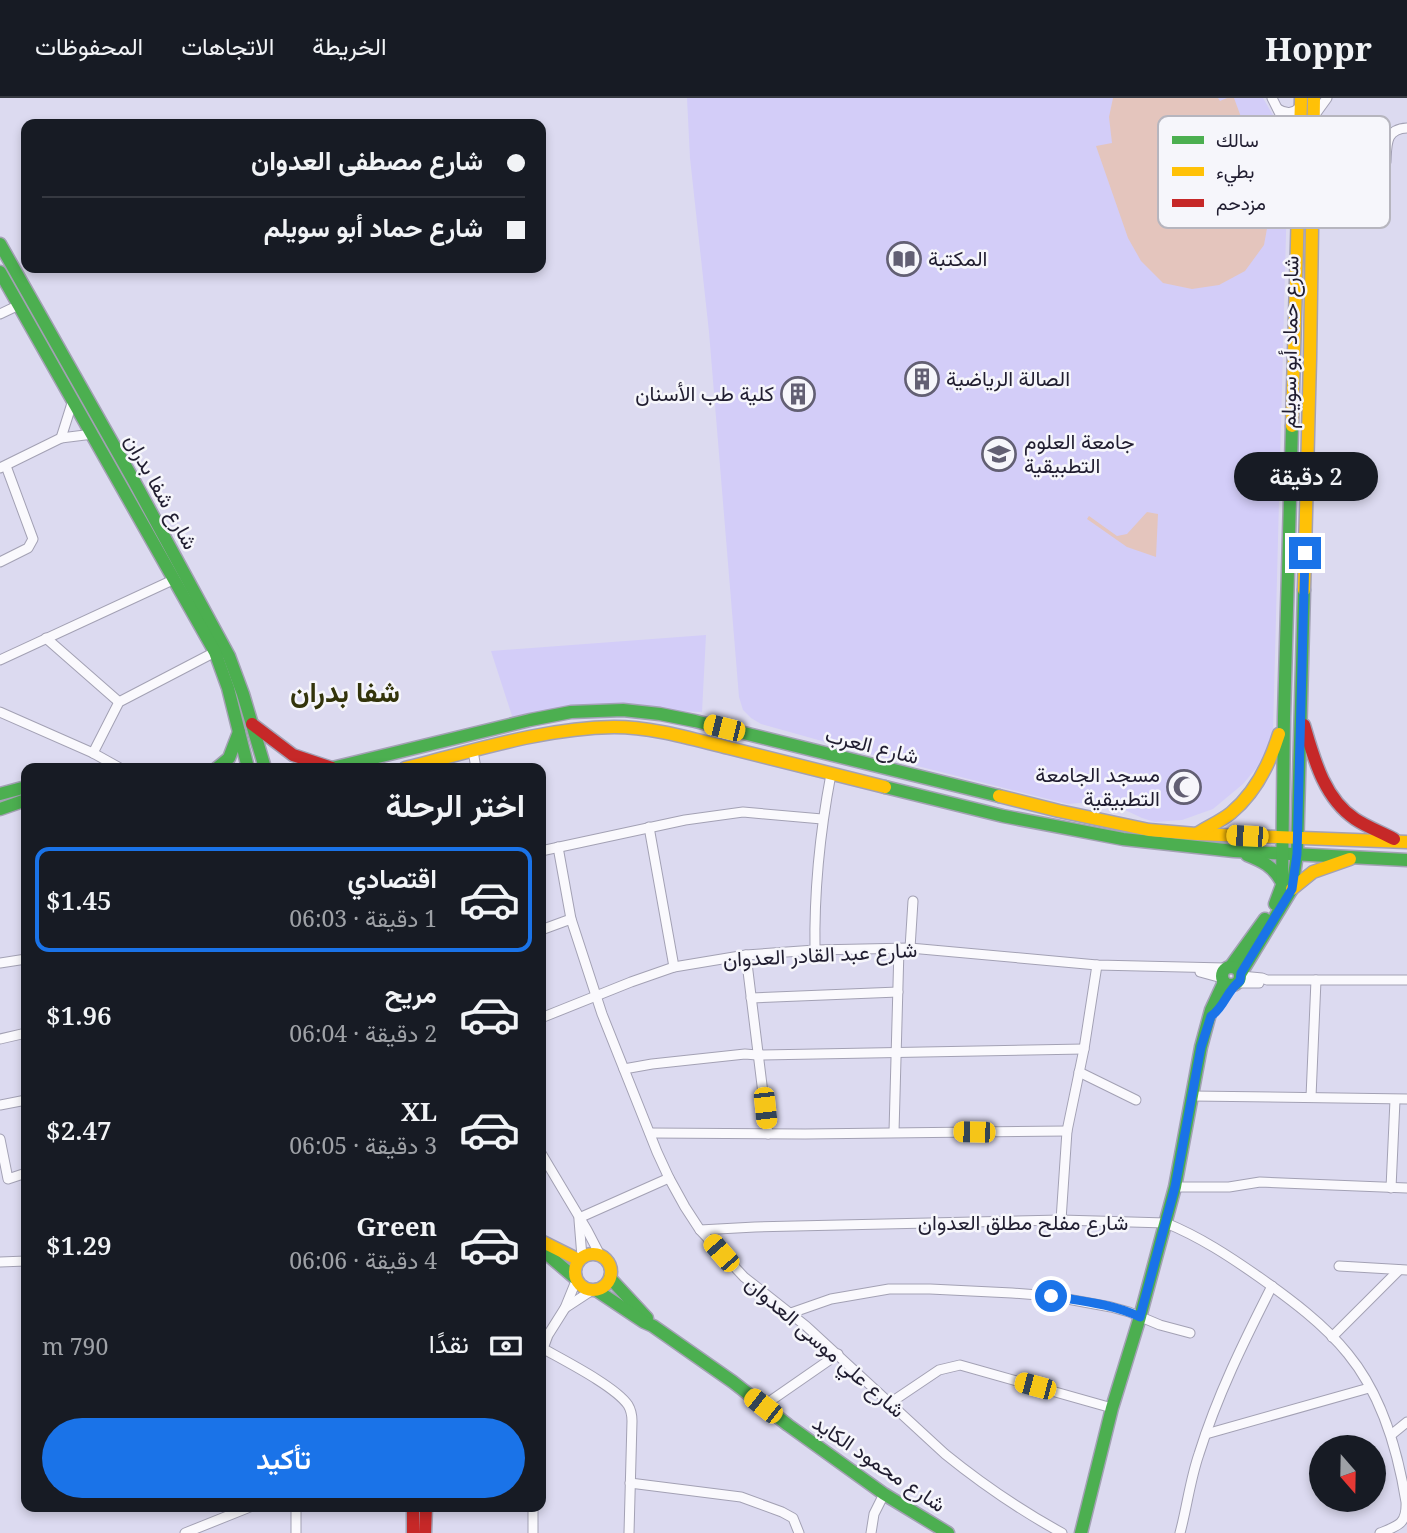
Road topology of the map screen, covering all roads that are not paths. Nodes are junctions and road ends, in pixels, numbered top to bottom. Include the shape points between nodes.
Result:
1 (1272, 98) edge
2 (1314, 98) edge
3 (1327, 98) edge
4 (1300, 102) edge
5 (1278, 108) junction
6 (1281, 116) edge
7 (1313, 116) edge
8 (1314, 116) edge
9 (1407, 128) edge
10 (1390, 135) edge
11 (1298, 228) edge
12 (1312, 228) edge
13 (0, 244) edge
14 (14, 269) junction
15 (1, 274) edge
16 (19, 305) junction
17 (0, 314) edge
18 (73, 400) junction
19 (93, 434) junction
20 (61, 438) junction
21 (3, 467) edge
22 (0, 562) edge
23 (176, 579) junction
24 (47, 638) junction
25 (215, 652) junction
26 (0, 660) edge
27 (119, 702) junction
28 (0, 712) edge
29 (1301, 714) junction
30 (1284, 717) junction
31 (252, 724) junction
32 (239, 732) junction
33 (472, 751) junction
34 (93, 753) junction
35 (111, 763) edge
36 (223, 763) edge
37 (247, 763) edge
38 (264, 763) edge
39 (317, 763) edge
40 (353, 763) edge
41 (425, 763) edge
42 (475, 763) edge
43 (831, 774) junction
44 (21, 788) edge
45 (0, 794) edge
46 (21, 802) edge
47 (0, 809) edge
48 (822, 819) junction
49 (649, 827) junction
50 (1196, 834) junction
51 (1283, 837) junction
52 (1297, 838) junction
53 (1404, 842) edge
54 (558, 847) junction
55 (546, 850) edge
56 (1234, 850) junction
57 (1283, 853) junction
58 (1297, 854) junction
59 (1354, 858) junction
60 (1407, 860) edge
61 (1287, 887) junction
62 (913, 901) dead end
63 (571, 919) junction
64 (546, 928) edge
65 (899, 948) junction
66 (910, 948) junction
67 (815, 950) junction
68 (746, 955) junction
69 (21, 960) edge
70 (0, 963) edge
71 (1097, 965) junction
72 (674, 967) junction
73 (1232, 976) junction
74 (1316, 980) junction
75 (1407, 980) edge
76 (898, 992) junction
77 (595, 996) junction
78 (751, 998) junction
79 (546, 1016) edge
80 (21, 1034) edge
81 (0, 1039) edge
82 (1084, 1049) junction
83 (896, 1053) junction
84 (758, 1055) junction
85 (624, 1069) junction
86 (1079, 1072) junction
87 (1192, 1096) junction
88 (1311, 1097) junction
89 (1407, 1099) edge
90 (1136, 1100) dead end
91 (1395, 1100) junction
92 (21, 1101) edge
93 (0, 1105) edge
94 (1067, 1131) junction
95 (894, 1132) junction
96 (650, 1133) junction
97 (768, 1134) junction
98 (0, 1139) edge
99 (546, 1162) edge
100 (21, 1175) edge
101 (669, 1178) junction
102 (4, 1181) edge
103 (1175, 1187) junction
104 (1391, 1188) junction
105 (1407, 1188) edge
106 (579, 1218) junction
107 (1061, 1220) junction
108 (1166, 1223) junction
109 (700, 1230) junction
110 (546, 1243) edge
111 (546, 1253) edge
112 (600, 1255) junction
113 (581, 1259) junction
114 (21, 1261) edge
115 (0, 1262) edge
116 (1339, 1266) dead end
117 (1403, 1270) edge
118 (610, 1278) junction
119 (576, 1279) junction
120 (1272, 1286) junction
121 (594, 1290) junction
122 (565, 1308) junction
123 (791, 1313) junction
124 (1140, 1317) junction
125 (653, 1326) junction
126 (1190, 1333) dead end
127 (1332, 1337) junction
128 (546, 1340) edge
129 (546, 1353) edge
130 (838, 1354) junction
131 (1369, 1388) junction
132 (890, 1403) junction
133 (763, 1406) junction
134 (1112, 1408) junction
135 (1407, 1422) edge
136 (1206, 1434) junction
137 (1391, 1434) junction
138 (630, 1483) junction
139 (884, 1494) junction
140 (238, 1512) edge
141 (296, 1512) edge
142 (413, 1512) edge
143 (426, 1512) edge
144 (533, 1512) edge
145 (1407, 1513) edge
146 (185, 1533) edge
147 (296, 1533) edge
148 (413, 1533) edge
149 (425, 1533) edge
150 (533, 1533) edge
151 (629, 1533) edge
152 (799, 1533) edge
153 (871, 1533) edge
154 (948, 1533) edge
155 (1062, 1533) edge
156 (1081, 1533) edge
157 (1180, 1533) edge
158 (1380, 1533) edge

1 - 5 street
2 - 7 main road, شارع حماد أبو سويلم
3 - 8 street
4 - 5 street via 1292,112
5 - 6 street
9 - 10 street
11 - 30 main road, شارع حماد أبو سويلم
12 - 29 main road, شارع حماد أبو سويلم
13 - 14 main road, شارع شفا بدران
14 - 15 main road
14 - 31 main road, شارع شفا بدران via 229,656
15 - 16 main road, شارع شفا بدران
16 - 17 street
16 - 18 main road, شارع شفا بدران
18 - 19 main road, شارع شفا بدران
18 - 20 street
19 - 20 street
19 - 23 main road, شارع شفا بدران
20 - 21 street
21 - 22 street via 33,539 28,548
23 - 24 street
23 - 25 main road, شارع شفا بدران
24 - 26 street
24 - 27 street
25 - 27 street
25 - 32 main road, شارع شفا بدران
27 - 34 street
28 - 34 street
29 - 52 main road, شارع حماد أبو سويلم
29 - 53 main road via 1319,771 1336,801 1371,829
30 - 50 main road via 1273,755 1243,800
30 - 51 main road, شارع حماد أبو سويلم
31 - 38 main road, شارع شفا بدران
31 - 39 main road via 293,755
32 - 36 main road
32 - 37 main road, شارع شفا بدران
33 - 41 main road, شارع العرب
33 - 42 street
33 - 43 main road, شارع العرب via 555,732 616,727 680,736
34 - 35 street
40 - 50 main road, شارع العرب via 552,715 623,710 695,721 1104,821
43 - 48 street
43 - 56 main road, شارع العرب via 1057,828 1138,842
44 - 45 main road
46 - 47 main road
48 - 49 street via 743,812
48 - 67 street
49 - 54 street
49 - 72 street
50 - 51 main road, شارع العرب
51 - 52 main road, شارع العرب
51 - 57 main road, شارع حماد أبو سويلم
52 - 53 main road, شارع العرب
52 - 58 main road, شارع حماد أبو سويلم
54 - 55 street
54 - 63 street, شارع علي موسى العدوان
56 - 57 main road, شارع العرب
56 - 61 main road via 1270,865
57 - 58 main road, شارع العرب
57 - 61 main road, شارع حماد أبو سويلم
58 - 59 main road, شارع العرب
58 - 61 main road, شارع حماد أبو سويلم
59 - 60 main road, شارع العرب
59 - 61 main road via 1312,872
61 - 73 main road
62 - 66 street
63 - 64 street
63 - 77 street, شارع علي موسى العدوان
65 - 66 street, شارع عبد القادر العدوان
65 - 67 street, شارع عبد القادر العدوان
65 - 76 street
66 - 71 street, شارع عبد القادر العدوان
67 - 68 street, شارع عبد القادر العدوان
68 - 72 street, شارع عبد القادر العدوان
68 - 78 street
69 - 70 street
71 - 73 street, شارع عبد القادر العدوان via 1192,968
71 - 82 street
72 - 77 street, شارع عبد القادر العدوان
73 - 74 street, شارع عبد القادر العدوان via 1262,983
73 - 87 main road via 1211,1010
74 - 75 street, شارع عبد القادر العدوان
74 - 88 street
76 - 78 street
76 - 83 street
77 - 79 street, شارع عبد القادر العدوان
77 - 85 street, شارع علي موسى العدوان
78 - 84 street
80 - 81 street
82 - 83 street
82 - 86 street
83 - 84 street
83 - 95 street
84 - 85 street
84 - 97 street
85 - 96 street, شارع علي موسى العدوان
86 - 90 street
86 - 94 street
87 - 88 street
87 - 103 main road
88 - 91 street
89 - 91 street
91 - 104 street
92 - 93 street
94 - 95 street
94 - 107 street
95 - 97 street
96 - 97 street
96 - 101 street, شارع علي موسى العدوان
98 - 102 street
99 - 106 street
100 - 102 street
101 - 106 street
101 - 109 street, شارع علي موسى العدوان
103 - 104 street via 1260,1182
103 - 108 main road
104 - 105 street
106 - 112 street
106 - 113 street
107 - 108 street, شارع مفلح مطلق العدوان
107 - 109 street, شارع مفلح مطلق العدوان
108 - 120 street, شارع مفلح مطلق العدوان via 1211,1244
108 - 124 main road
109 - 123 street, شارع علي موسى العدوان via 744,1277
110 - 113 main road
111 - 119 main road
112 - 113 main road
112 - 118 main road via 611,1269
113 - 119 main road via 575,1268
114 - 115 street
116 - 117 street
117 - 127 street
118 - 121 main road
118 - 125 main road, شارع محمود الكايد
119 - 121 main road via 582,1287
119 - 122 street
120 - 127 street, شارع مفلح مطلق العدوان
120 - 136 street
121 - 122 street
121 - 125 main road, شارع محمود الكايد
122 - 128 street
123 - 124 street via 831,1299 909,1288 1051,1296
123 - 130 street, شارع علي موسى العدوان
124 - 126 street
124 - 134 main road
125 - 133 main road, شارع محمود الكايد
127 - 131 street, شارع مفلح مطلق العدوان
129 - 138 street via 603,1384 629,1405
130 - 132 street, شارع علي موسى العدوان
130 - 133 street
131 - 136 street
131 - 137 street, شارع مفلح مطلق العدوان
132 - 134 street via 939,1370 960,1365
132 - 155 street, شارع علي موسى العدوان via 967,1472
133 - 139 main road, شارع محمود الكايد
134 - 156 main road
135 - 137 street
136 - 157 street
137 - 145 street, شارع مفلح مطلق العدوان
138 - 151 street
138 - 152 street via 741,1497 793,1518
139 - 153 street
139 - 154 main road, شارع محمود الكايد
140 - 146 street
141 - 147 street
142 - 148 main road
143 - 149 main road
144 - 150 street
145 - 158 street, شارع مفلح مطلق العدوان via 1400,1524

